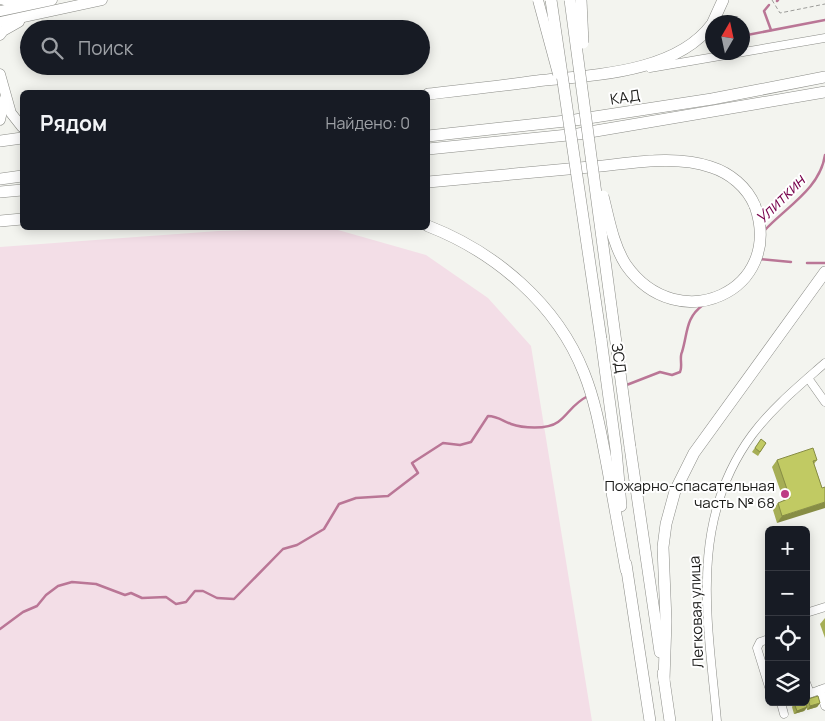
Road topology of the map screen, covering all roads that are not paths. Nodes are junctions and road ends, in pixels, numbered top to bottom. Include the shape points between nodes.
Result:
1 (1, 0) edge
2 (25, 0) edge
3 (51, 0) edge
4 (102, 0) edge
5 (538, 0) edge
6 (551, 0) edge
7 (570, 0) edge
8 (581, 0) edge
9 (723, 0) edge
10 (0, 11) edge
11 (44, 12) junction
12 (716, 15) edge
13 (24, 20) edge
14 (20, 21) edge
15 (0, 22) edge
16 (705, 32) edge
17 (0, 35) edge
18 (825, 38) edge
19 (0, 74) edge
20 (601, 74) junction
21 (825, 77) edge
22 (825, 92) edge
23 (430, 94) edge
24 (5, 97) junction
25 (585, 105) junction
26 (566, 107) junction
27 (0, 120) edge
28 (20, 124) edge
29 (430, 136) edge
30 (20, 138) edge
31 (0, 141) edge
32 (430, 150) edge
33 (590, 151) junction
34 (594, 167) edge
35 (594, 167) edge
36 (594, 167) edge
37 (594, 167) edge
38 (20, 176) edge
39 (0, 179) edge
40 (430, 182) edge
41 (20, 190) edge
42 (0, 192) edge
43 (20, 219) edge
44 (0, 222) edge
45 (20, 223) edge
46 (430, 227) edge
47 (825, 272) edge
48 (825, 363) edge
49 (808, 378) junction
50 (825, 402) edge
51 (626, 570) junction
52 (825, 607) edge
53 (810, 612) edge
54 (765, 640) edge
55 (765, 674) edge
56 (664, 680) junction
57 (822, 689) edge
58 (810, 693) edge
59 (782, 706) edge
60 (825, 706) edge
61 (784, 714) dead end
62 (650, 721) edge
63 (670, 721) edge
64 (717, 721) edge

1 - 2 street via 11,3
3 - 10 main road
4 - 11 main road
5 - 26 main road, bridge
6 - 26 highway, ЗСД, bridge
7 - 25 highway, ЗСД, bridge
8 - 25 highway, bridge
9 - 12 highway
11 - 13 main road
11 - 15 main road
14 - 17 main road
16 - 20 highway via 671,56
18 - 20 street via 686,63
19 - 24 main road
20 - 23 highway
21 - 29 highway, КАД via 575,120
22 - 32 highway, КАД via 578,134
24 - 27 main road
24 - 28 main road via 11,113
25 - 33 highway, ЗСД, bridge
26 - 51 highway, ЗСД, bridge via 616,450
30 - 31 highway
33 - 34 highway, bridge
33 - 56 highway, ЗСД, bridge
35 - 36 highway, bridge via 614,238 625,263 649,288 674,300 705,301 740,283 749,272 758,251 761,226 755,206 736,181 710,167 682,162
37 - 40 highway, bridge
38 - 39 highway
41 - 42 highway
43 - 44 highway
44 - 45 highway
46 - 51 highway via 476,249 514,278 540,302 558,325 584,372 599,421
47 - 56 highway via 694,453 676,491 663,547
48 - 49 street, Легковая улица
49 - 50 street
49 - 64 street, Легковая улица via 753,434 736,458 716,505 708,542 706,580
51 - 62 highway, ЗСД
52 - 53 street
54 - 55 street via 757,648
56 - 63 highway, ЗСД
57 - 58 street
57 - 60 street
59 - 61 street

